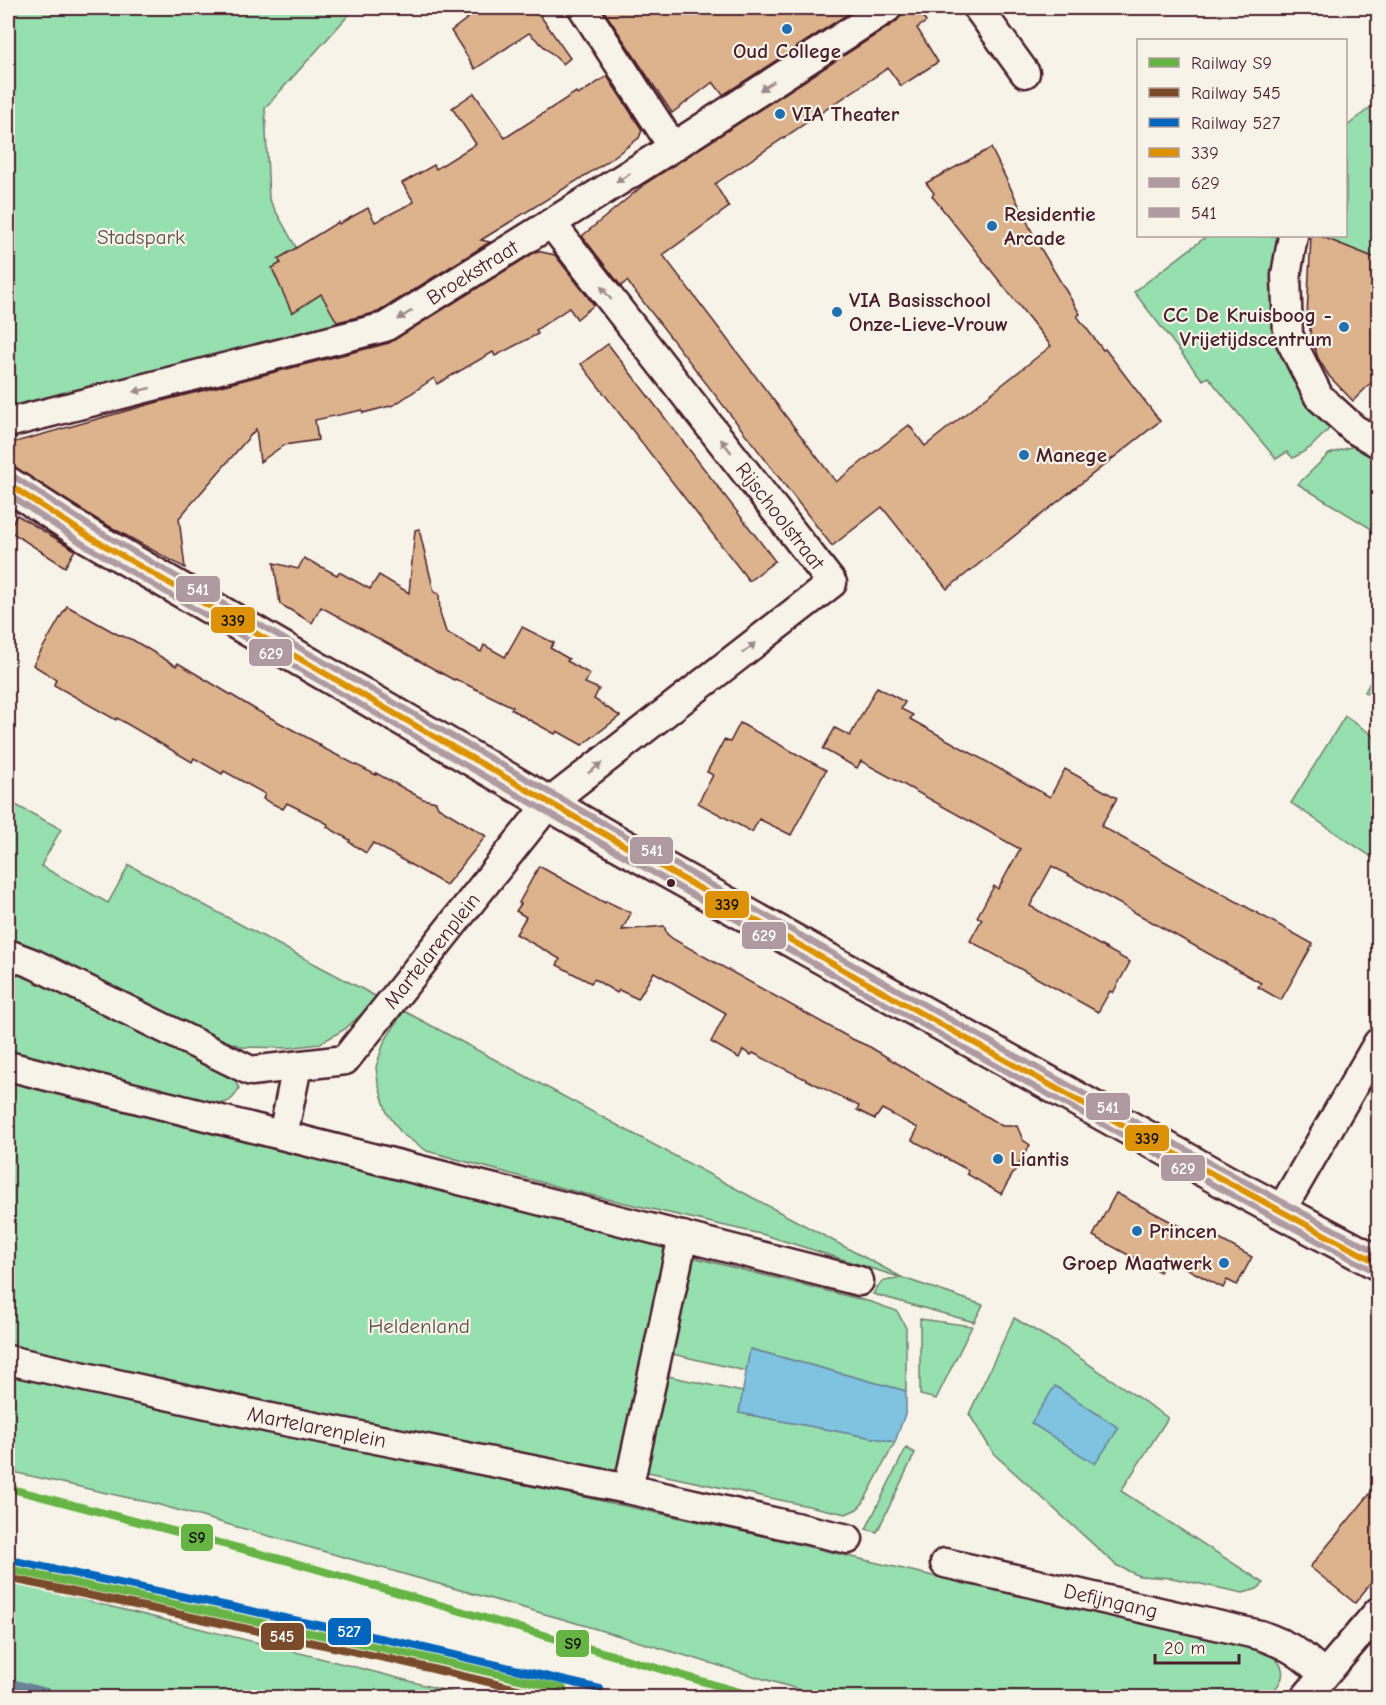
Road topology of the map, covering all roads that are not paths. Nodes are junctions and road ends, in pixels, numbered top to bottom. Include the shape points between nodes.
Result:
1 (583, 8) edge
2 (886, 8) edge
3 (978, 8) edge
4 (1025, 73) dead end
5 (673, 147) junction
6 (552, 223) junction
7 (1293, 237) edge
8 (8, 423) edge
9 (1378, 443) edge
10 (8, 484) edge
11 (549, 803) junction
12 (8, 954) edge
13 (1378, 1043) edge
14 (8, 1066) edge
15 (297, 1066) junction
16 (283, 1135) junction
17 (1280, 1212) junction
18 (683, 1236) junction
19 (1378, 1263) edge
20 (859, 1281) dead end
21 (8, 1360) edge
22 (628, 1489) junction
23 (848, 1539) dead end
24 (950, 1565) dead end
25 (1378, 1611) edge
26 (1324, 1675) junction
27 (1305, 1698) edge

1 - 5 street
2 -> 5 street, Broekstraat
3 - 4 street
5 -> 6 street, Broekstraat
6 -> 8 street, Broekstraat via 385,327
11 -> 6 street, Rijschoolstraat via 832,583
7 - 9 street via 1286,275 1288,335 1318,397 1354,429
10 - 11 street via 88,536
11 - 15 street, Martelarenplein via 345,1060
11 - 17 street
12 - 15 street, Martelarenplein via 251,1071
13 - 17 street
14 - 16 street
15 - 16 street
16 - 18 street
17 - 19 street
18 - 20 street
18 - 22 street
21 - 22 street, Martelarenplein via 270,1418
22 - 23 street, Martelarenplein
24 - 26 street, Defijngang via 1260,1635 1288,1646
25 - 26 street
26 - 27 street

